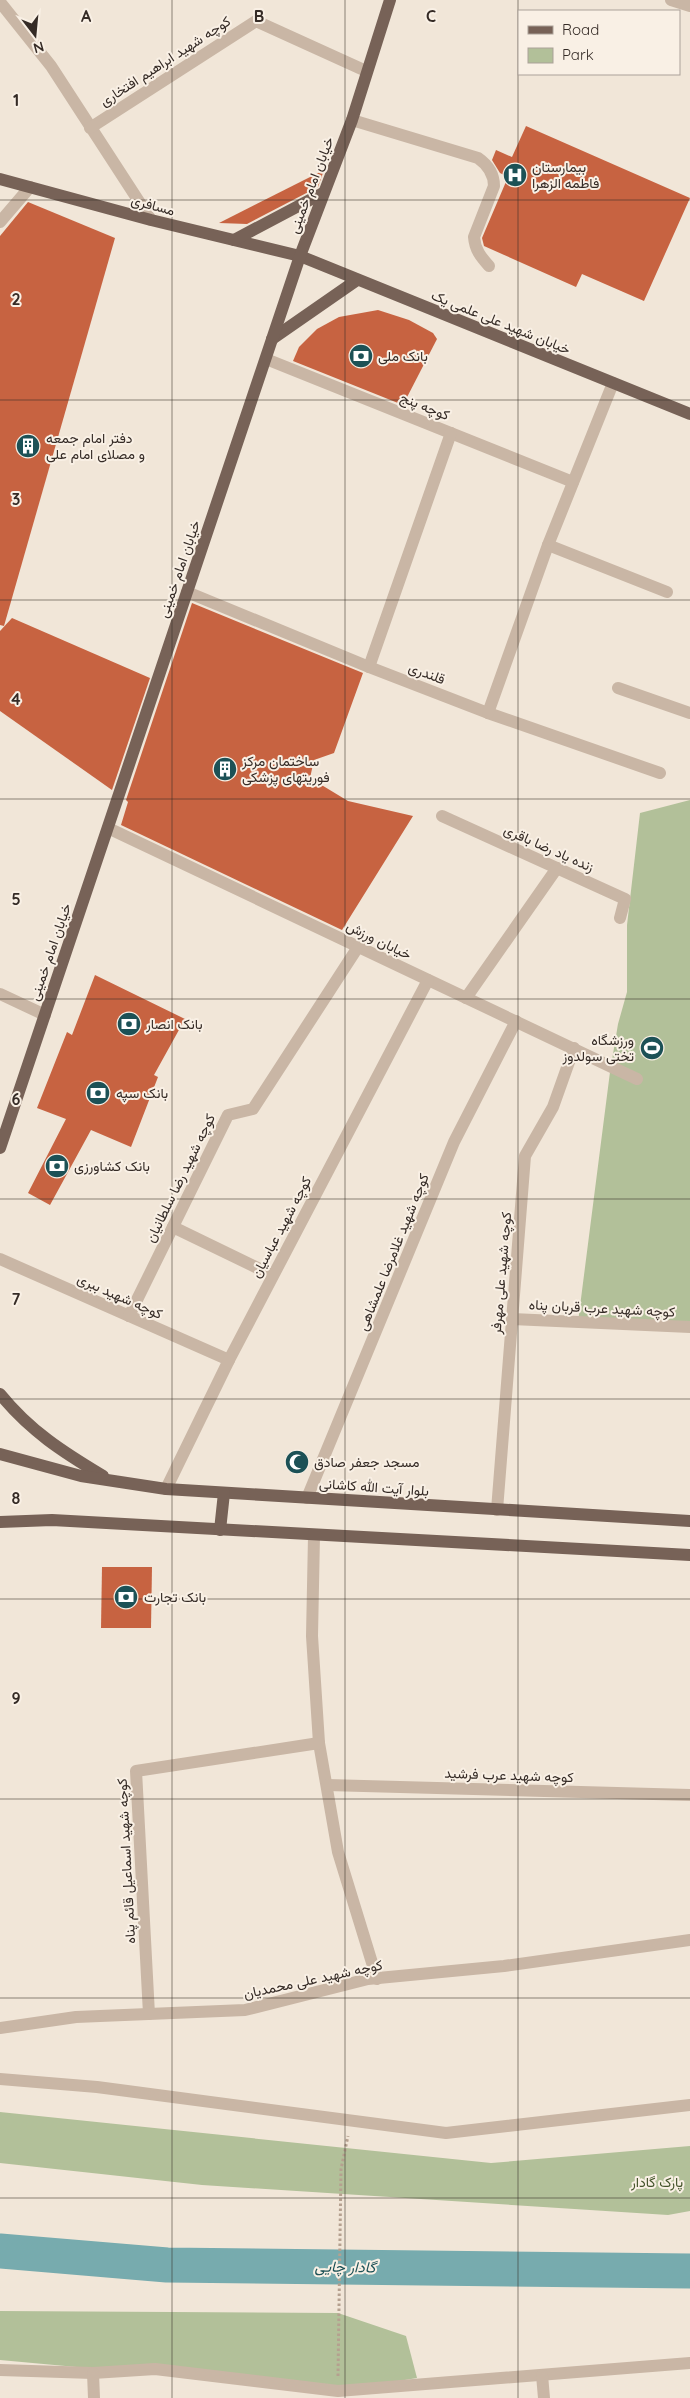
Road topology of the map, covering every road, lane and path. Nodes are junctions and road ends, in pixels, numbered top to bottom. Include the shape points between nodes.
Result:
1 (390, 0) edge
2 (672, 0) edge
3 (0, 2) edge
4 (690, 6) edge
5 (366, 71) junction
6 (352, 120) junction
7 (90, 128) junction
8 (0, 179) edge
9 (30, 187) junction
10 (322, 193) junction
11 (151, 220) junction
12 (0, 222) edge
13 (234, 240) junction
14 (300, 256) junction
15 (489, 266) dead end
16 (357, 280) junction
17 (272, 339) junction
18 (266, 358) junction
19 (613, 383) junction
20 (690, 414) edge
21 (451, 433) junction
22 (573, 482) junction
23 (548, 545) junction
24 (187, 592) junction
25 (667, 592) dead end
26 (369, 667) junction
27 (618, 688) dead end
28 (488, 713) junction
29 (690, 714) edge
30 (660, 773) dead end
31 (442, 816) dead end
32 (108, 828) junction
33 (557, 868) junction
34 (620, 918) dead end
35 (358, 947) junction
36 (428, 980) junction
37 (0, 994) edge
38 (466, 998) junction
39 (45, 1015) junction
40 (516, 1021) junction
41 (574, 1048) junction
42 (637, 1079) dead end
43 (0, 1148) edge
44 (173, 1227) junction
45 (0, 1259) edge
46 (272, 1275) junction
47 (129, 1316) junction
48 (512, 1319) junction
49 (690, 1327) edge
50 (228, 1360) junction
51 (0, 1394) edge
52 (0, 1454) edge
53 (110, 1480) junction
54 (166, 1489) junction
55 (224, 1493) junction
56 (307, 1498) junction
57 (497, 1510) junction
58 (690, 1521) edge
59 (0, 1522) edge
60 (220, 1530) junction
61 (314, 1536) junction
62 (690, 1555) edge
63 (320, 1743) junction
64 (327, 1785) junction
65 (690, 1795) edge
66 (690, 1940) edge
67 (377, 1978) junction
68 (149, 2014) junction
69 (0, 2028) edge
70 (0, 2080) edge
71 (690, 2105) edge
72 (351, 2120) junction
73 (690, 2363) edge
74 (0, 2370) edge
75 (93, 2373) junction
76 (542, 2375) junction
77 (338, 2391) junction
78 (94, 2398) edge
79 (544, 2398) edge

1 - 5 main road, خیابان امام خمینی
2 - 4 street
3 - 7 street via 51,66
5 - 6 main road, خیابان امام خمینی
5 - 7 street, کوچه شهید ابراهیم افتخاری via 256,21
6 - 10 main road, خیابان امام خمینی
6 - 15 street via 478,158 484,163 494,179 494,186 474,237 480,256
7 - 11 street
8 - 9 main road, مسافری
9 - 11 main road, مسافری
9 - 12 street
10 - 13 main road
10 - 14 main road, خیابان امام خمینی
11 - 13 main road, مسافری
13 - 14 main road, مسافری
14 - 16 main road, خیابان شهید علی علمی یک
14 - 17 main road, خیابان امام خمینی
16 - 17 main road
16 - 19 main road, خیابان شهید علی علمی یک
17 - 18 main road, خیابان امام خمینی
18 - 21 street, کوچه پنج
18 - 24 main road, خیابان امام خمینی
19 - 20 main road, خیابان شهید علی علمی یک
19 - 22 street
21 - 22 street, کوچه پنج
21 - 26 street
22 - 23 street
23 - 25 street
23 - 28 street
24 - 26 street, قلندری
24 - 32 main road, خیابان امام خمینی
26 - 28 street, قلندری
27 - 29 street
28 - 30 street, قلندری
31 - 33 street, زنده یاد رضا باقری
32 - 35 street, خیابان ورزش
32 - 39 main road, خیابان امام خمینی
33 - 34 street, زنده یاد رضا باقری via 625,899
33 - 38 street
35 - 36 street, خیابان ورزش
35 - 44 street, کوچه شهید رضا سلطانیان via 253,1109 228,1115
36 - 38 street, خیابان ورزش
36 - 46 street, کوچه شهید عباسیان
37 - 39 street
38 - 40 street, خیابان ورزش
39 - 43 main road, خیابان امام خمینی
40 - 41 street, خیابان ورزش
40 - 56 street, کوچه شهید غلامرضا علمشاهی via 454,1142
41 - 42 street, خیابان ورزش
41 - 48 street, کوچه شهید علی مهرفر via 553,1107 525,1156
44 - 46 street
44 - 47 street, کوچه شهید رضا سلطانیان
45 - 47 street, کوچه شهید ببری
46 - 50 street, کوچه شهید عباسیان
47 - 50 street, کوچه شهید ببری
48 - 49 street, کوچه شهید عرب قربان پناه
48 - 57 street, کوچه شهید علی مهرفر
50 - 54 street, کوچه شهید عباسیان
51 - 53 main road via 19,1417 60,1450
52 - 53 main road, بلوار آیت الله کاشانی via 81,1476
53 - 54 main road, بلوار آیت الله کاشانی
54 - 55 main road, بلوار آیت الله کاشانی
55 - 56 main road, بلوار آیت الله کاشانی
55 - 60 main road
56 - 57 main road, بلوار آیت الله کاشانی
57 - 58 main road, بلوار آیت الله کاشانی
59 - 60 main road via 52,1520
60 - 61 main road
61 - 62 main road
61 - 63 street via 312,1636
63 - 64 street
63 - 68 street, کوچه شهید اسماعیل قائم پناه via 136,1771
64 - 65 street, کوچه شهید عرب فرشید
64 - 67 street via 338,1852
66 - 67 street, کوچه شهید علی محمدیان via 504,1966
67 - 68 street, کوچه شهید علی محمدیان via 245,2010
68 - 69 street, کوچه شهید علی محمدیان via 76,2017
70 - 72 street via 97,2087
71 - 72 street via 446,2133
72 - 77 path via 341,2169
73 - 76 street
74 - 75 street
75 - 77 street via 155,2369
75 - 78 street
76 - 77 street
76 - 79 street

